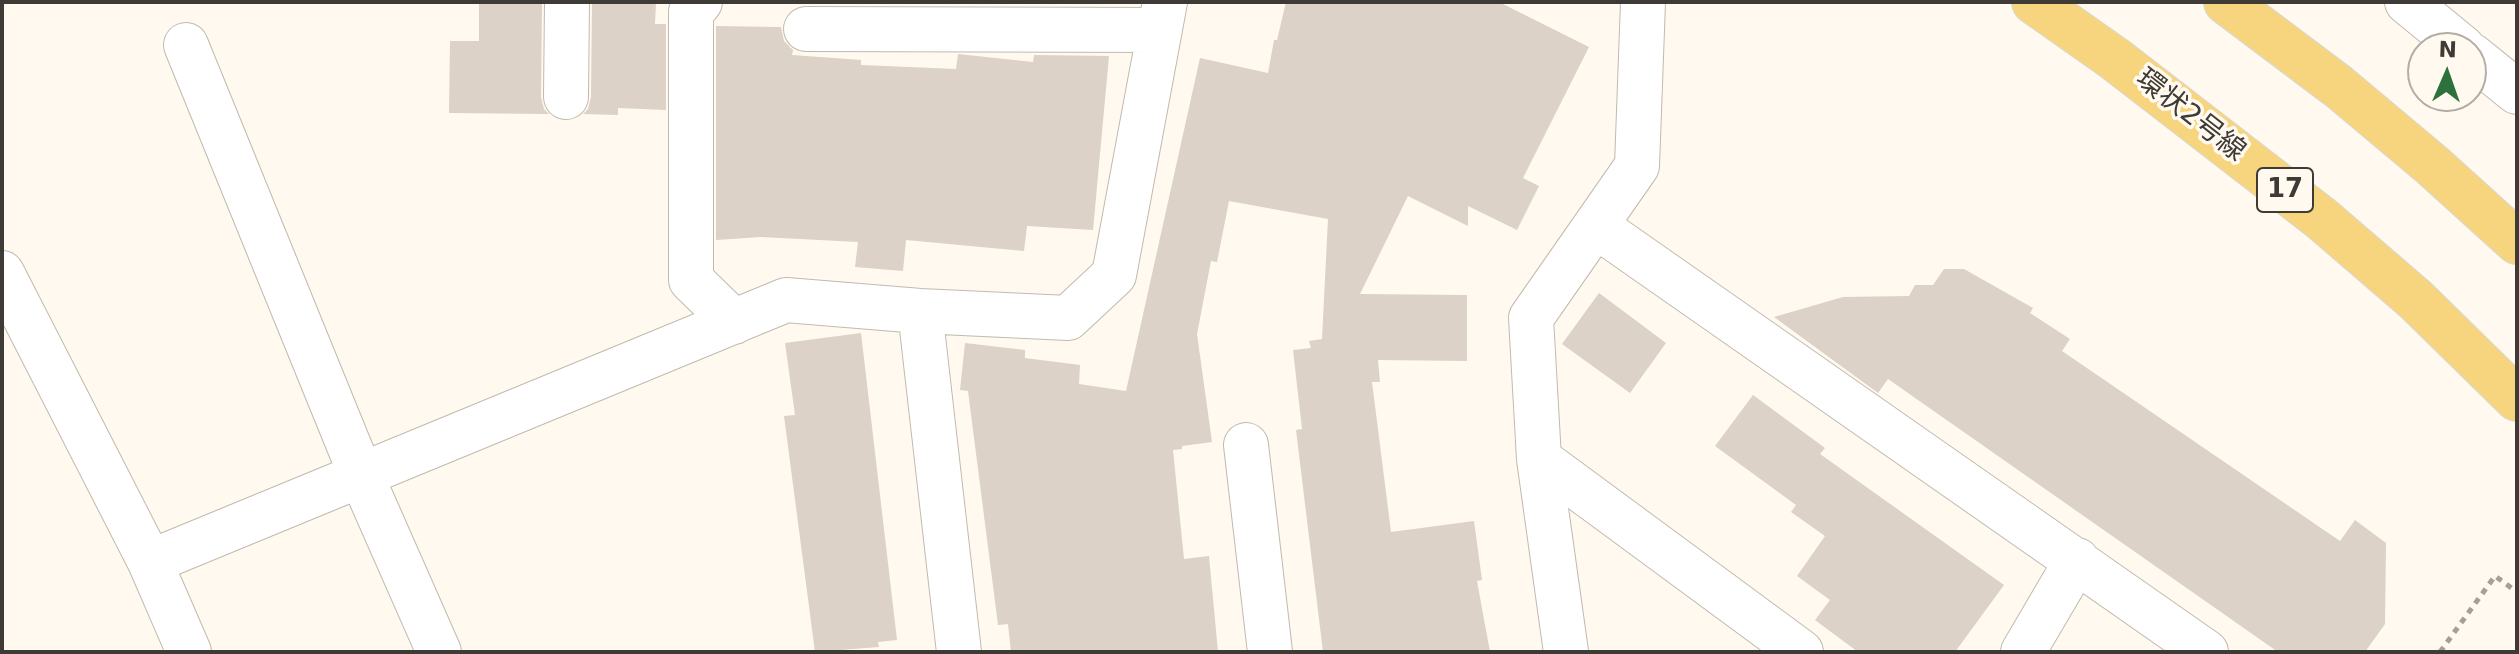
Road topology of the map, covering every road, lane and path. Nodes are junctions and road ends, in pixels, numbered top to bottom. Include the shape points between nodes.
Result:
1 (567, 2) edge
2 (700, 2) edge
3 (1643, 2) edge
4 (2034, 2) edge
5 (2226, 2) edge
6 (2407, 2) edge
7 (1162, 16) edge
8 (806, 29) dead end
9 (2444, 32) edge
10 (186, 45) dead end
11 (2487, 68) edge
12 (2517, 92) edge
13 (566, 97) dead end
14 (1596, 226) junction
15 (2517, 242) edge
16 (2, 273) edge
17 (920, 311) junction
18 (734, 322) junction
19 (2517, 399) edge
20 (1246, 445) dead end
21 (1539, 459) junction
22 (361, 475) junction
23 (2077, 560) junction
24 (150, 562) junction
25 (2517, 592) edge
26 (189, 652) edge
27 (439, 652) edge
28 (959, 652) edge
29 (1270, 652) edge
30 (1566, 652) edge
31 (1801, 652) edge
32 (2023, 652) edge
33 (2206, 652) edge
34 (2440, 652) edge

1 - 13 street
2 - 18 street via 691,12 691,280
3 - 14 street via 1637,166
4 - 19 main road, 環状2号線 / 17 via 2322,219 2416,300
5 - 15 main road via 2339,87
6 - 9 street
7 - 8 street
7 - 17 street via 1114,275 1068,318
10 - 22 street
11 - 12 street
14 - 21 street via 1531,318
14 - 23 street
16 - 24 street
17 - 18 street via 786,300
17 - 28 street
18 - 22 street
20 - 29 street
21 - 30 street
21 - 31 street
22 - 24 street
22 - 27 street
23 - 32 street
23 - 33 street
24 - 26 street
25 - 34 path via 2495,576

